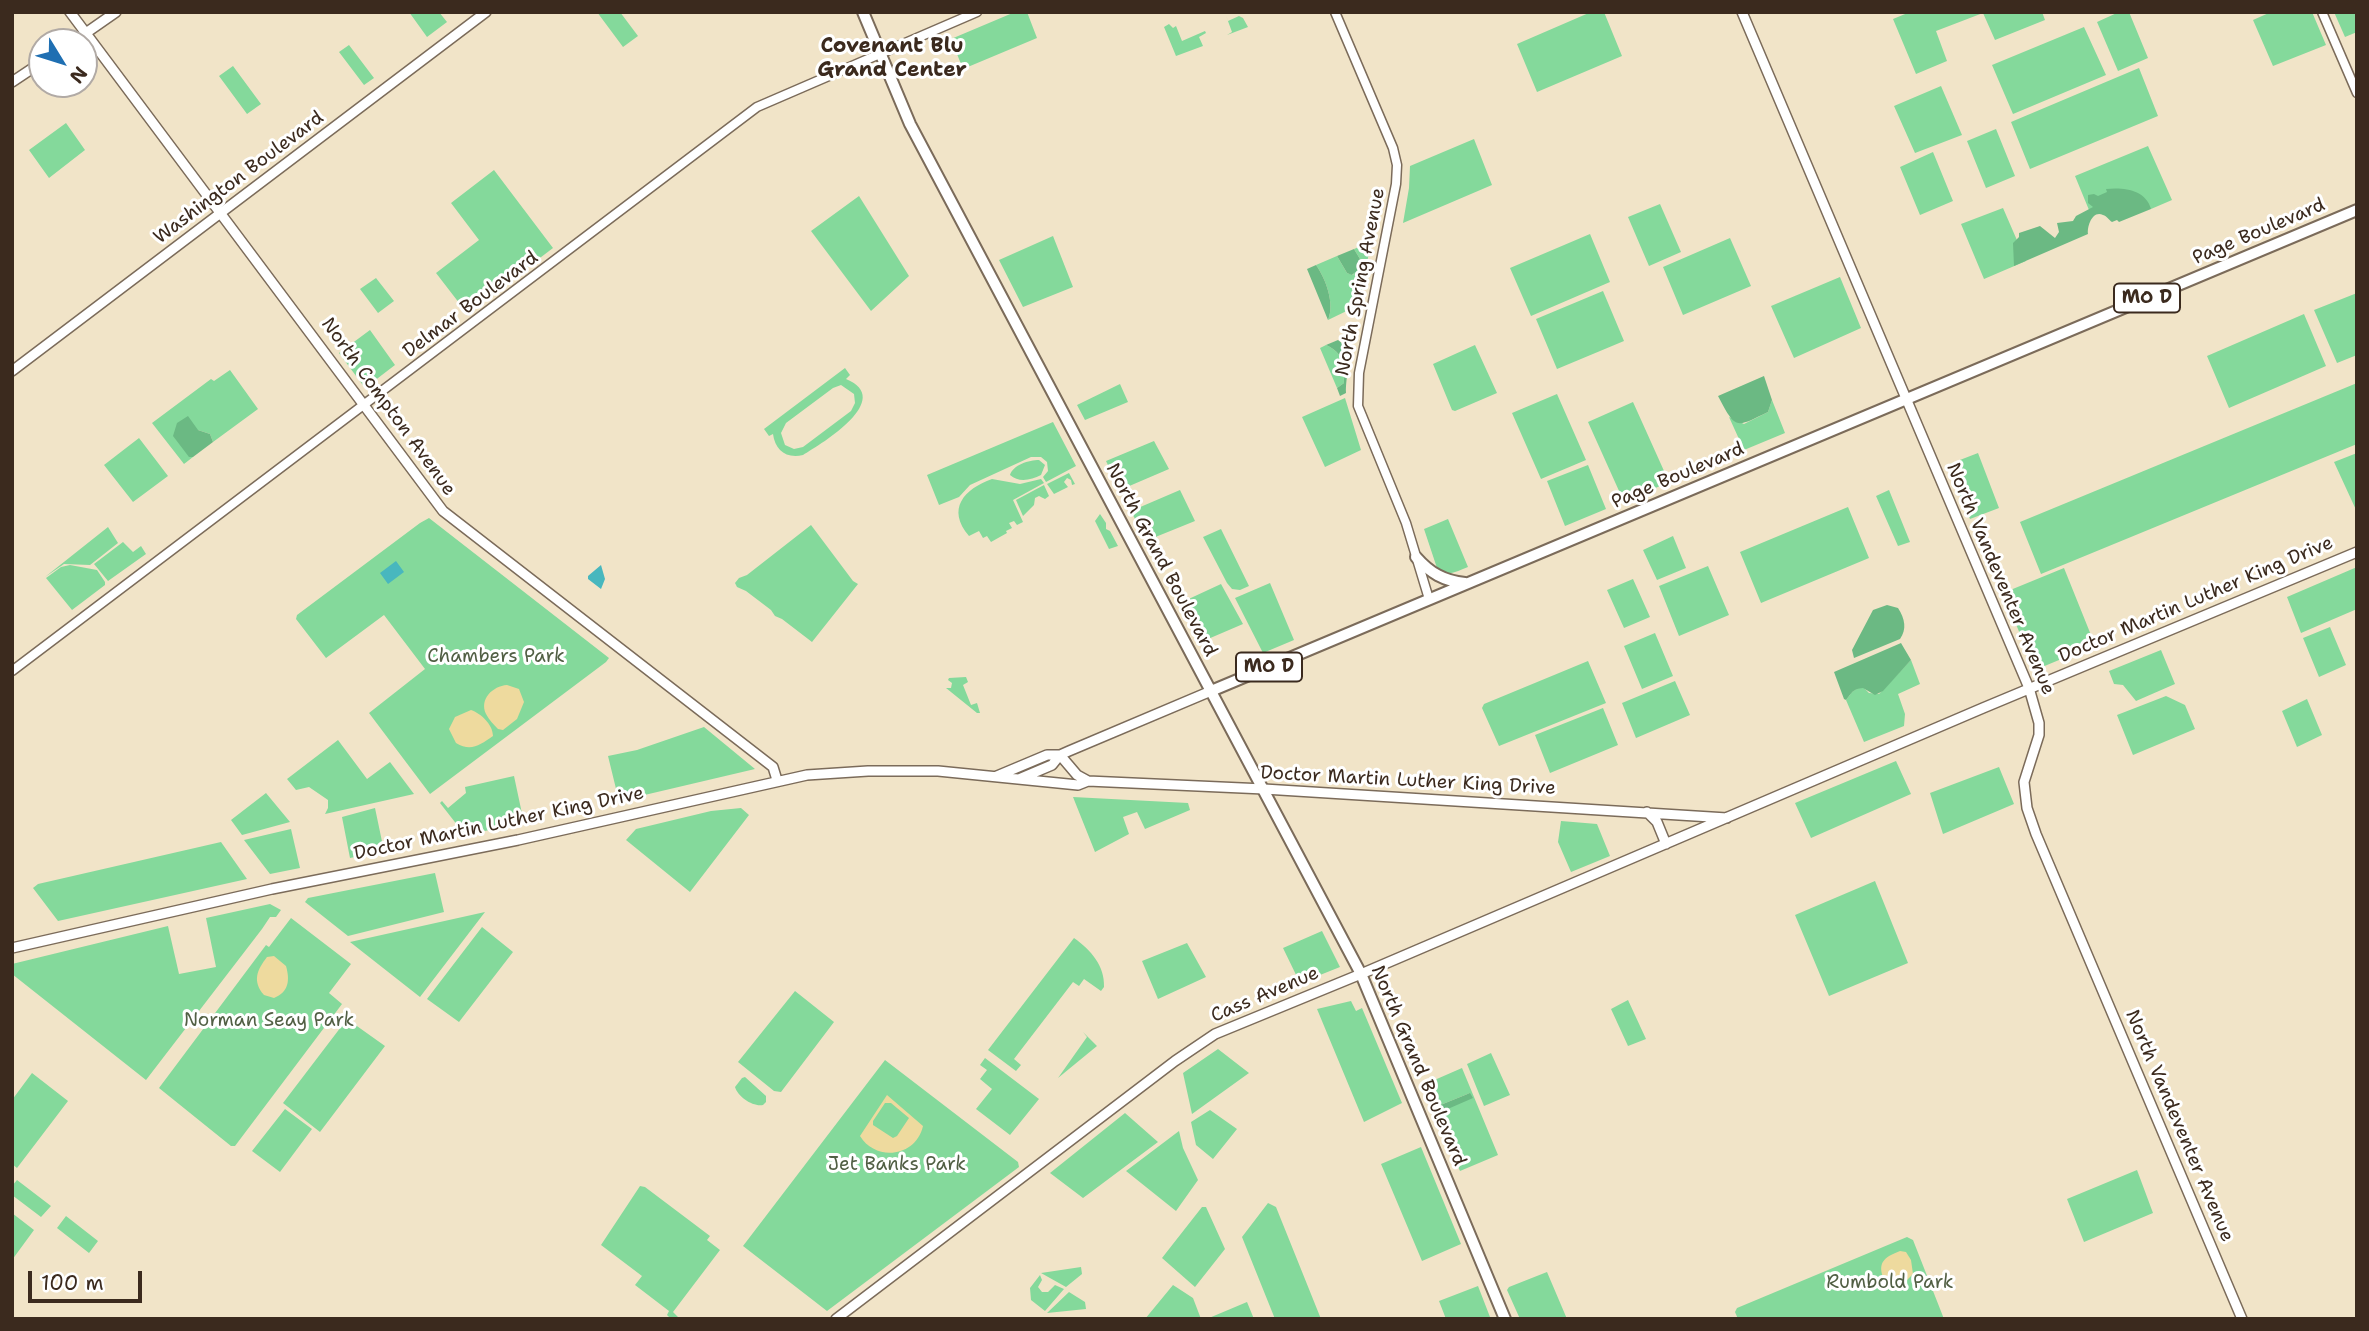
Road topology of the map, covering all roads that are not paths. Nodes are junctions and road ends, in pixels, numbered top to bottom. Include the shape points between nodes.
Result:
1 (70, 12) edge
2 (116, 12) edge
3 (486, 12) edge
4 (863, 12) edge
5 (976, 12) edge
6 (1335, 12) edge
7 (1742, 12) edge
8 (2322, 12) edge
9 (82, 28) edge
10 (94, 28) edge
11 (98, 50) edge
12 (879, 53) junction
13 (28, 71) edge
14 (12, 82) edge
15 (2357, 93) edge
16 (2357, 210) edge
17 (221, 214) junction
18 (12, 371) edge
19 (1906, 399) junction
20 (363, 405) junction
21 (2357, 552) edge
22 (1416, 558) junction
23 (1468, 583) junction
24 (1429, 599) junction
25 (12, 671) edge
26 (2029, 688) junction
27 (1211, 691) junction
28 (1060, 755) junction
29 (997, 776) junction
30 (1018, 779) junction
31 (777, 780) junction
32 (1088, 781) junction
33 (1264, 789) junction
34 (1647, 812) junction
35 (1727, 818) junction
36 (1667, 844) junction
37 (12, 948) edge
38 (1361, 974) junction
39 (836, 1319) edge
40 (1506, 1319) edge
41 (2242, 1319) edge

1 - 9 main road, North Compton Avenue
2 - 10 main road
3 - 17 main road, Washington Boulevard
4 - 12 main road, North Grand Boulevard
5 - 12 street, Delmar Boulevard
6 - 22 street, North Spring Avenue via 1397,165 1357,390 1363,421
7 - 19 main road, North Vandeventer Avenue
8 - 15 street
11 - 17 main road, North Compton Avenue
12 - 20 street, Delmar Boulevard via 757,107
12 - 27 main road, North Grand Boulevard via 910,124
13 - 14 main road
16 - 19 main road, Page Boulevard / MO D
17 - 18 main road, Washington Boulevard
17 - 20 main road, North Compton Avenue
19 - 23 main road, Page Boulevard / MO D
19 - 26 main road, North Vandeventer Avenue
20 - 25 street, Delmar Boulevard
20 - 31 main road, North Compton Avenue via 445,513 773,766
21 - 26 main road, Doctor Martin Luther King Drive
22 - 23 main road via 1439,577
22 - 24 street, North Spring Avenue
23 - 24 main road, Page Boulevard / MO D
24 - 27 main road, Page Boulevard / MO D
26 - 35 main road, Doctor Martin Luther King Drive
26 - 41 main road, North Vandeventer Avenue via 2039,735 2024,782 2026,808
27 - 28 main road, Page Boulevard / MO D
27 - 33 main road, North Grand Boulevard
28 - 29 main road, Doctor Martin Luther King Drive / MO D via 1046,755
28 - 30 main road, Page Boulevard / MO D via 1052,765
28 - 32 main road
29 - 30 main road, Doctor Martin Luther King Drive / MO D
29 - 31 main road, Doctor Martin Luther King Drive / MO D via 897,770
30 - 32 main road, Doctor Martin Luther King Drive via 1078,785
31 - 37 main road, Doctor Martin Luther King Drive / MO D
32 - 33 main road, Doctor Martin Luther King Drive
33 - 34 main road, Doctor Martin Luther King Drive
33 - 38 main road, North Grand Boulevard
34 - 35 main road, Doctor Martin Luther King Drive
34 - 36 main road
35 - 36 main road, Cass Avenue
36 - 38 main road, Cass Avenue
38 - 39 main road, Cass Avenue via 1214,1034
38 - 40 main road, North Grand Boulevard

